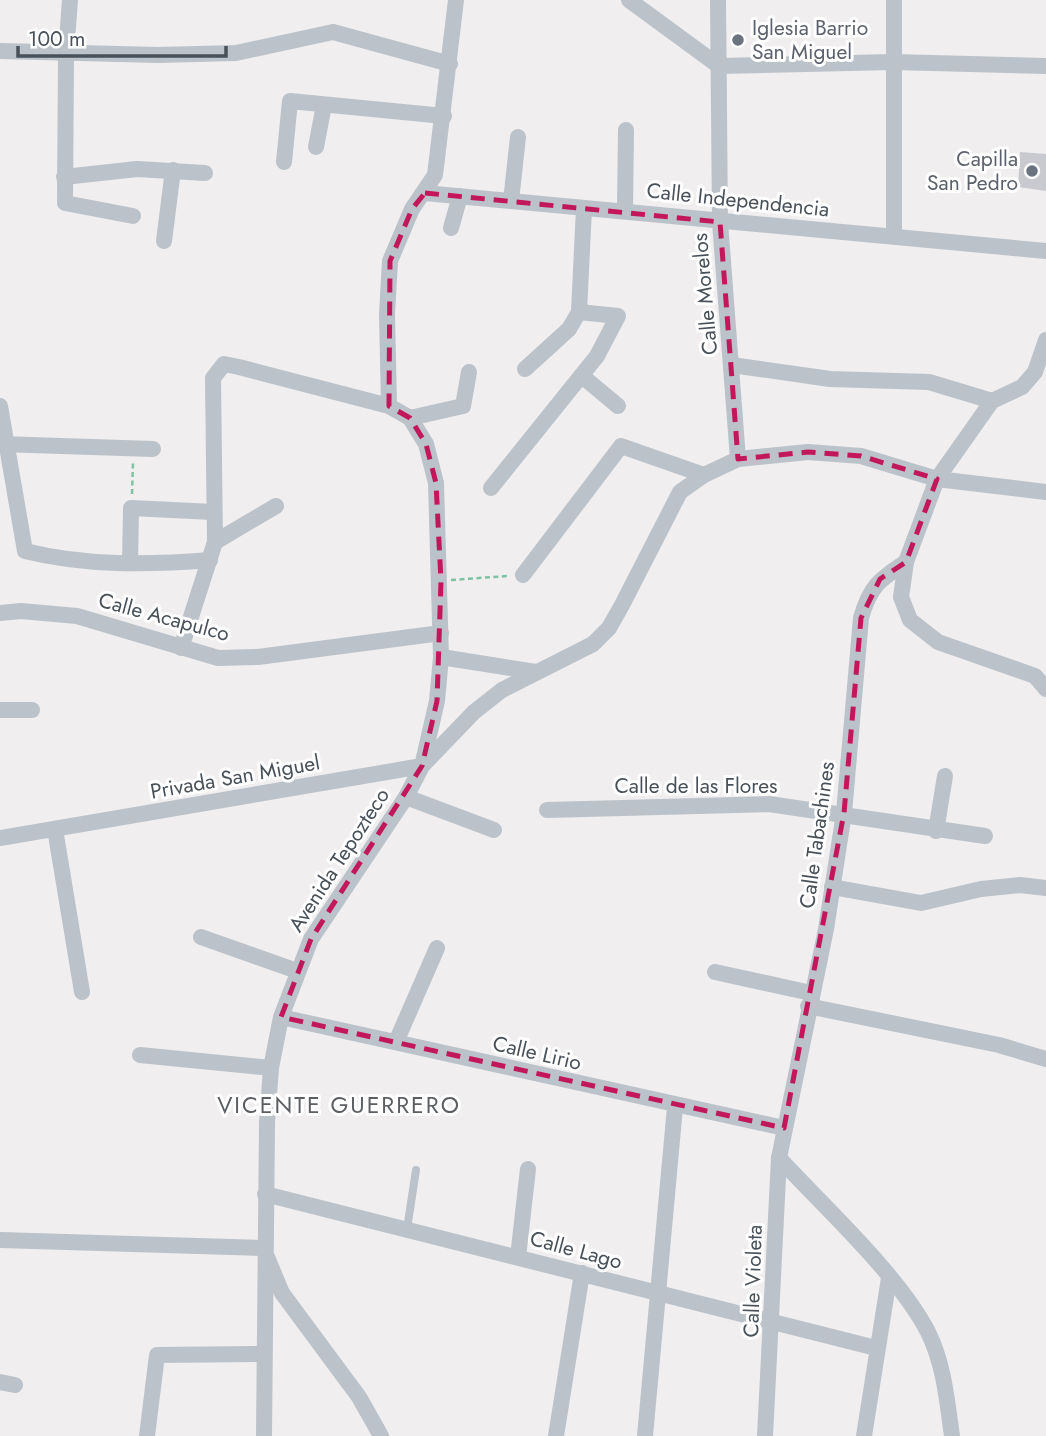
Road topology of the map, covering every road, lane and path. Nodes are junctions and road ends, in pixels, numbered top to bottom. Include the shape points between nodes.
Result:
1 (70, 0) edge
2 (456, 0) edge
3 (629, 0) edge
4 (718, 0) edge
5 (894, 0) edge
6 (0, 51) edge
7 (66, 54) junction
8 (894, 62) junction
9 (450, 64) junction
10 (719, 66) junction
11 (1046, 66) edge
12 (324, 105) junction
13 (444, 116) junction
14 (626, 130) dead end
15 (518, 137) dead end
16 (316, 147) dead end
17 (284, 162) dead end
18 (173, 170) junction
19 (205, 173) dead end
20 (64, 177) junction
21 (425, 192) junction
22 (460, 196) junction
23 (511, 201) junction
24 (584, 208) junction
25 (625, 210) junction
26 (133, 216) dead end
27 (720, 222) junction
28 (451, 229) dead end
29 (894, 235) junction
30 (164, 241) dead end
31 (1046, 251) edge
32 (579, 312) junction
33 (1046, 340) edge
34 (732, 365) junction
35 (525, 369) dead end
36 (469, 372) dead end
37 (582, 376) junction
38 (992, 401) junction
39 (0, 406) edge
40 (389, 406) junction
41 (618, 406) dead end
42 (410, 418) junction
43 (3, 443) edge
44 (134, 448) junction
45 (153, 449) dead end
46 (738, 459) junction
47 (704, 475) junction
48 (937, 479) junction
49 (491, 488) dead end
50 (1046, 492) edge
51 (276, 506) dead end
52 (131, 508) junction
53 (213, 512) junction
54 (215, 542) junction
55 (211, 560) junction
56 (906, 562) junction
57 (130, 563) junction
58 (523, 575) joint
59 (441, 581) junction
60 (0, 613) edge
61 (441, 633) junction
62 (181, 648) junction
63 (441, 656) junction
64 (536, 672) junction
65 (1046, 689) edge
66 (0, 710) edge
67 (32, 710) dead end
68 (422, 766) junction
69 (945, 776) dead end
70 (406, 797) junction
71 (547, 810) dead end
72 (844, 813) junction
73 (55, 829) junction
74 (494, 830) dead end
75 (936, 831) junction
76 (985, 836) dead end
77 (0, 838) edge
78 (832, 887) junction
79 (1046, 888) edge
80 (201, 937) dead end
81 (437, 948) dead end
82 (297, 971) junction
83 (715, 972) dead end
84 (82, 992) dead end
85 (810, 999) junction
86 (281, 1017) junction
87 (396, 1042) junction
88 (140, 1055) dead end
89 (1046, 1059) edge
90 (271, 1069) junction
91 (675, 1107) junction
92 (784, 1128) junction
93 (779, 1158) junction
94 (528, 1169) dead end
95 (415, 1170) dead end
96 (265, 1194) junction
97 (407, 1229) junction
98 (0, 1240) edge
99 (264, 1248) junction
100 (518, 1257) junction
101 (582, 1273) junction
102 (889, 1278) junction
103 (656, 1294) junction
104 (773, 1321) junction
105 (876, 1348) junction
106 (264, 1354) junction
107 (145, 1435) edge
108 (264, 1436) edge
109 (381, 1436) edge
110 (556, 1436) edge
111 (645, 1436) edge
112 (765, 1436) edge
113 (864, 1436) edge
114 (952, 1436) edge

1 - 7 street
2 - 9 street
3 - 10 street
4 - 10 street, Calle Morelos
5 - 8 street
6 - 7 street
7 - 9 street via 236,53 333,32
7 - 20 street
8 - 10 street
8 - 11 street
8 - 29 street
9 - 13 street
10 - 27 street, Calle Morelos
12 - 13 street
12 - 16 street
12 - 17 street via 290,102
13 - 21 street via 435,175
14 - 25 street
15 - 23 street
18 - 19 street
18 - 20 street
18 - 30 street
20 - 26 street via 65,202
21 - 22 street, Calle Independencia
21 - 40 street via 400,233 390,261
22 - 23 street, Calle Independencia
22 - 28 street
23 - 24 street, Calle Independencia
24 - 25 street, Calle Independencia
24 - 32 street
25 - 27 street, Calle Independencia
27 - 29 street, Calle Independencia
27 - 34 street, Calle Morelos
29 - 31 street, Calle Independencia
32 - 35 street via 569,329
32 - 37 street via 618,316 610,337
33 - 38 street via 1035,372 1022,387
34 - 38 street via 830,379 929,382
34 - 46 street, Calle Morelos
36 - 42 street via 463,406
37 - 41 street
37 - 49 street
38 - 48 street
39 - 43 street
40 - 42 street
40 - 53 street via 225,364 213,378
42 - 59 street via 426,444 436,483
43 - 44 street
43 - 57 street via 25,551 53,558
44 - 45 street
44 - 52 path
46 - 47 street, Avenida Tepozteco
46 - 48 street, Avenida Tepozteco via 808,452 861,456
47 - 58 street via 621,446
47 - 64 street, Avenida Tepozteco via 680,492 609,628 581,651
48 - 50 street, Avenida Tepozteco
48 - 56 street
51 - 54 street
52 - 53 street
52 - 57 street
53 - 54 street
54 - 55 street
55 - 57 street
55 - 62 street
56 - 65 street via 901,597 910,620 938,642 1035,676
56 - 72 street, Calle Tabachines via 880,579 868,595 861,618
58 - 59 path
59 - 61 street
60 - 62 street, Calle Acapulco via 77,615
61 - 62 street, Calle Acapulco via 258,657 218,658
61 - 63 street
63 - 64 street
63 - 68 street via 437,701
64 - 68 street, Avenida Tepozteco via 474,712
66 - 67 street
68 - 70 street, Avenida Tepozteco
68 - 73 street, Privada San Miguel
69 - 75 street
70 - 74 street
70 - 82 street, Avenida Tepozteco via 327,910
71 - 72 street, Calle de las Flores via 756,803
72 - 75 street, Calle de las Flores
72 - 78 street, Calle Tabachines
73 - 77 street, Privada San Miguel
73 - 84 street
75 - 76 street, Calle de las Flores
78 - 79 street via 921,903 981,889
78 - 85 street, Calle Tabachines
80 - 82 street
81 - 87 street
82 - 86 street, Avenida Tepozteco
83 - 85 street
85 - 89 street
85 - 92 street, Calle Tabachines
86 - 87 street, Calle Lirio
86 - 90 street, Avenida Tepozteco
87 - 91 street, Calle Lirio
88 - 90 street
90 - 96 street, Avenida Tepozteco
91 - 92 street, Calle Lirio
91 - 103 street
92 - 93 street, Calle Violeta
93 - 102 street
93 - 104 street, Calle Violeta
94 - 100 street
95 - 97 lane
96 - 97 street, Calle Lago
96 - 99 street, Avenida Tepozteco
97 - 100 street, Calle Lago
98 - 99 street
99 - 106 street, Avenida Tepozteco
99 - 109 street via 282,1293 359,1397
100 - 101 street, Calle Lago
101 - 103 street, Calle Lago
101 - 110 street
102 - 105 street
102 - 114 street via 928,1333 942,1372
103 - 104 street, Calle Lago
103 - 111 street
104 - 105 street, Calle Lago
104 - 112 street, Calle Violeta
105 - 113 street
106 - 107 street via 157,1355
106 - 108 street, Avenida Tepozteco

